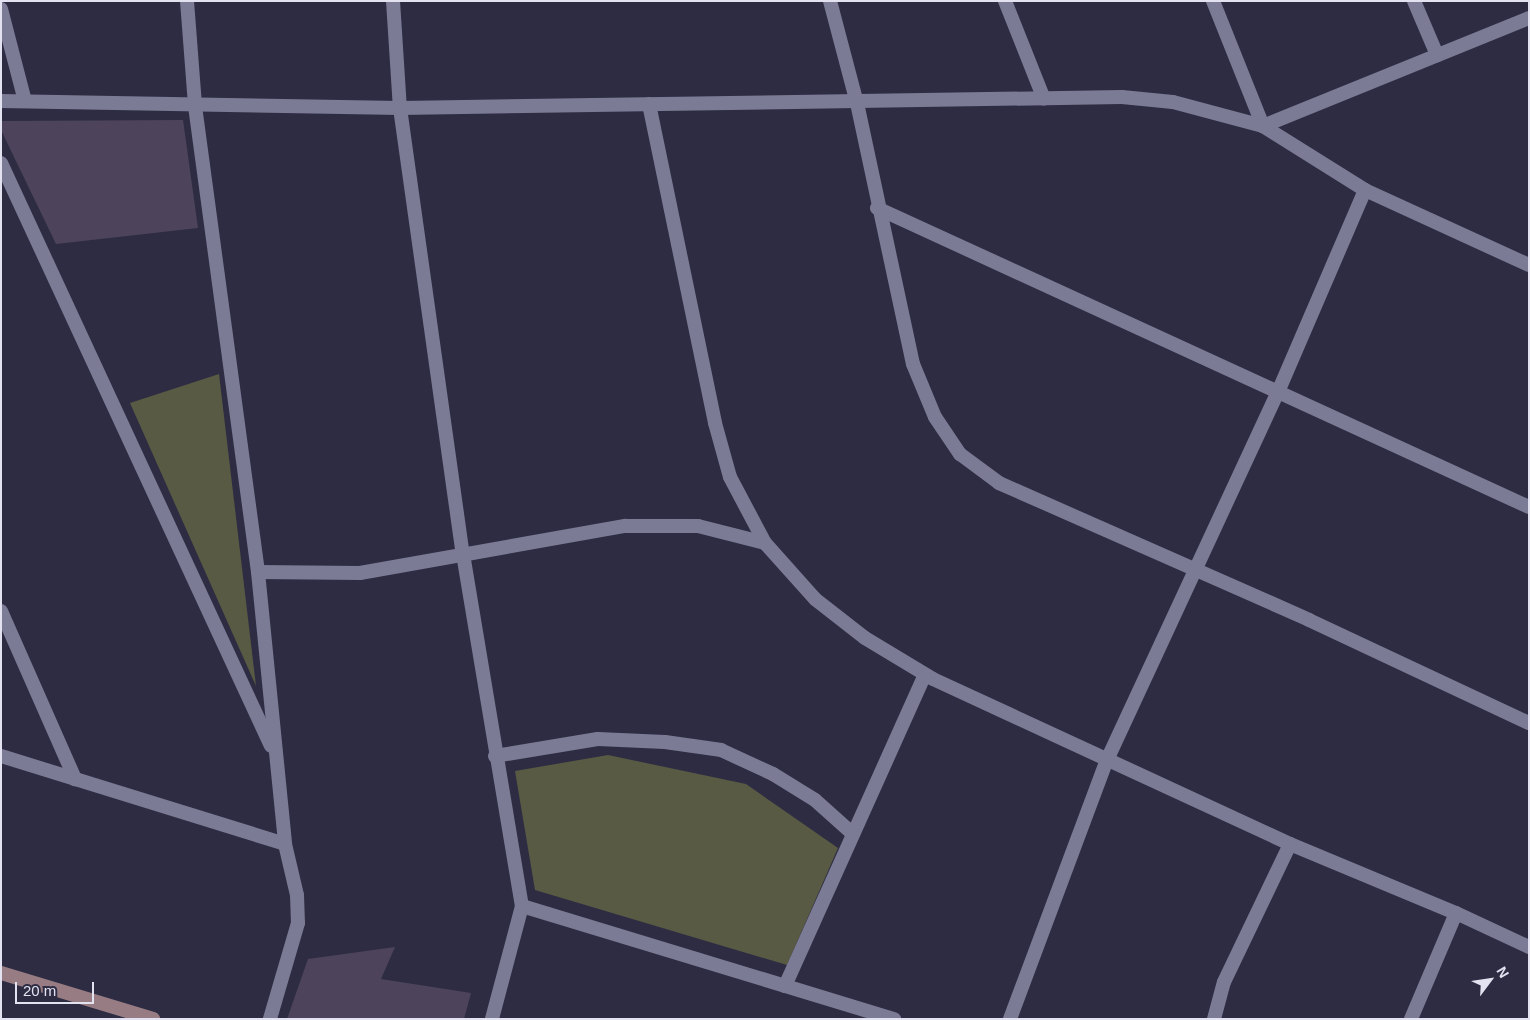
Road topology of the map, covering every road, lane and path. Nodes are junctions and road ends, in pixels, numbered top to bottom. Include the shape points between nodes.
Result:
1 (187, 1) edge
2 (393, 1) edge
3 (830, 1) edge
4 (1005, 1) edge
5 (1213, 1) edge
6 (1414, 1) edge
7 (1, 10) edge
8 (1529, 18) edge
9 (1437, 55) junction
10 (1044, 99) junction
11 (1, 101) edge
12 (25, 101) junction
13 (857, 103) junction
14 (649, 104) junction
15 (195, 106) junction
16 (400, 108) junction
17 (1264, 126) junction
18 (1, 163) edge
19 (1365, 190) junction
20 (877, 208) junction
21 (1529, 265) edge
22 (1278, 392) junction
23 (1529, 507) edge
24 (765, 543) junction
25 (463, 554) junction
26 (1196, 571) junction
27 (258, 572) junction
28 (1, 611) edge
29 (925, 675) junction
30 (1529, 723) edge
31 (1, 756) edge
32 (275, 756) junction
33 (495, 756) junction
34 (1107, 760) junction
35 (75, 779) junction
36 (853, 834) junction
37 (285, 844) junction
38 (1290, 844) junction
39 (522, 906) junction
40 (1456, 913) junction
41 (1529, 947) edge
42 (1, 973) edge
43 (785, 986) junction
44 (153, 1019) edge
45 (270, 1019) edge
46 (492, 1019) edge
47 (894, 1019) edge
48 (1010, 1019) edge
49 (1214, 1019) edge
50 (1411, 1019) edge

1 - 15 street
2 - 16 street
3 - 13 street
4 - 10 street
5 - 17 street
6 - 9 street
7 - 12 street
8 - 9 street
9 - 17 street
10 - 13 street
10 - 17 street via 1122,97 1173,102
11 - 12 street
12 - 15 street
13 - 14 street
13 - 20 street
14 - 16 street
14 - 24 street via 721,448 740,499
15 - 16 street
15 - 27 street
16 - 25 street
17 - 19 street
18 - 32 street
19 - 21 street
19 - 22 street
20 - 22 street
20 - 26 street via 913,364 935,417 960,454 999,483
22 - 23 street
22 - 26 street
24 - 25 street via 698,526 625,526
24 - 29 street via 815,599
25 - 27 street via 360,573
25 - 33 street
26 - 30 street
26 - 34 street
27 - 32 street
28 - 35 street
29 - 34 street
29 - 36 street
31 - 35 street
32 - 37 street
33 - 36 street via 598,739 665,742 721,750 773,774 815,800
33 - 39 street
34 - 38 street
34 - 48 street
35 - 37 street
36 - 43 street
37 - 45 street via 297,895 298,923
38 - 40 street
38 - 49 street via 1224,982
39 - 43 street
39 - 46 street
40 - 41 street
40 - 50 street
42 - 44 main road
43 - 47 street

